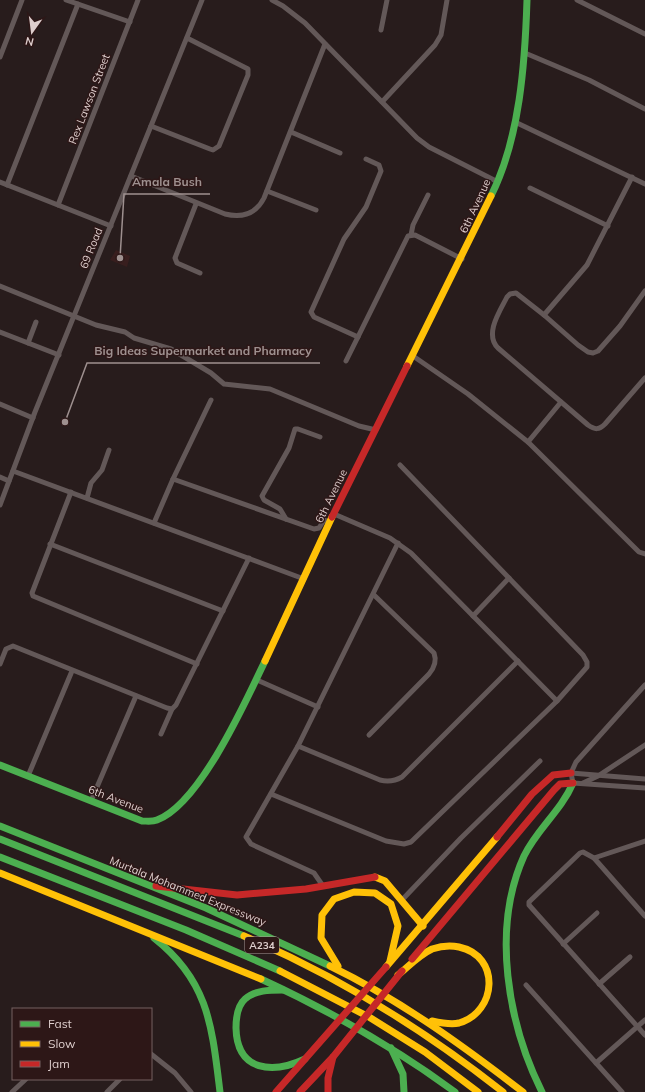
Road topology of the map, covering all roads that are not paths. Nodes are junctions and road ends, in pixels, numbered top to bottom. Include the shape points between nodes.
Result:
1 (22, 0) edge
2 (66, 0) edge
3 (138, 0) edge
4 (202, 0) edge
5 (272, 0) edge
6 (286, 0) edge
7 (387, 0) edge
8 (447, 0) edge
9 (527, 0) edge
10 (577, 0) edge
11 (78, 4) junction
12 (283, 6) junction
13 (130, 22) junction
14 (381, 30) dead end
15 (645, 34) edge
16 (187, 38) junction
17 (3, 42) edge
18 (325, 44) junction
19 (525, 53) junction
20 (0, 57) edge
21 (382, 102) junction
22 (645, 109) edge
23 (515, 122) junction
24 (151, 126) junction
25 (291, 132) junction
26 (340, 153) dead end
27 (366, 159) dead end
28 (131, 176) junction
29 (632, 177) junction
30 (0, 182) edge
31 (498, 182) junction
32 (645, 184) edge
33 (7, 185) junction
34 (530, 188) dead end
35 (267, 191) junction
36 (428, 195) dead end
37 (196, 204) junction
38 (58, 205) junction
39 (316, 210) dead end
40 (111, 226) junction
41 (608, 226) junction
42 (412, 235) junction
43 (462, 259) junction
44 (200, 273) dead end
45 (0, 286) edge
46 (645, 291) edge
47 (544, 315) junction
48 (74, 316) junction
49 (36, 322) dead end
50 (0, 332) edge
51 (358, 336) junction
52 (28, 343) junction
53 (58, 355) junction
54 (413, 356) junction
55 (346, 362) dead end
56 (645, 378) edge
57 (211, 400) dead end
58 (561, 402) junction
59 (0, 404) edge
60 (33, 418) junction
61 (376, 430) junction
62 (320, 437) dead end
63 (528, 442) junction
64 (109, 450) dead end
65 (400, 465) dead end
66 (13, 471) junction
67 (0, 477) edge
68 (172, 479) junction
69 (9, 481) junction
70 (71, 492) junction
71 (87, 498) junction
72 (0, 505) edge
73 (334, 514) junction
74 (286, 519) junction
75 (330, 522) junction
76 (154, 523) junction
77 (398, 543) junction
78 (50, 544) junction
79 (645, 554) edge
80 (249, 558) junction
81 (509, 578) junction
82 (304, 579) junction
83 (374, 595) junction
84 (223, 611) junction
85 (473, 616) junction
86 (518, 661) junction
87 (0, 664) edge
88 (197, 664) junction
89 (72, 671) junction
90 (257, 680) junction
91 (645, 685) edge
92 (136, 696) junction
93 (557, 701) junction
94 (318, 707) junction
95 (172, 708) junction
96 (161, 734) dead end
97 (369, 735) dead end
98 (645, 745) edge
99 (298, 746) junction
100 (540, 761) dead end
101 (0, 765) edge
102 (570, 773) junction
103 (28, 776) junction
104 (598, 776) junction
105 (645, 779) edge
106 (573, 784) junction
107 (581, 784) junction
108 (645, 788) edge
109 (271, 794) junction
110 (91, 801) junction
111 (0, 826) edge
112 (0, 839) edge
113 (645, 841) edge
114 (0, 857) edge
115 (594, 858) junction
116 (0, 873) edge
117 (145, 884) junction
118 (323, 886) junction
119 (401, 901) junction
120 (597, 913) dead end
121 (645, 916) edge
122 (423, 926) junction
123 (140, 929) junction
124 (563, 944) junction
125 (630, 957) dead end
126 (390, 961) junction
127 (343, 971) junction
128 (398, 975) junction
129 (600, 984) junction
130 (526, 985) dead end
131 (287, 990) junction
132 (645, 1020) edge
133 (428, 1021) junction
134 (637, 1026) junction
135 (645, 1035) edge
136 (391, 1046) junction
137 (152, 1055) edge
138 (333, 1057) junction
139 (306, 1059) junction
140 (596, 1063) junction
141 (25, 1080) edge
142 (119, 1080) edge
143 (12, 1092) edge
144 (107, 1092) edge
145 (191, 1092) edge
146 (220, 1092) edge
147 (276, 1092) edge
148 (300, 1092) edge
149 (328, 1092) edge
150 (404, 1092) edge
151 (455, 1092) edge
152 (478, 1092) edge
153 (503, 1092) edge
154 (523, 1092) edge
155 (542, 1092) edge
156 (622, 1092) edge

1 - 17 street
2 - 11 street
3 - 13 street, Rex Lawson Street
4 - 16 street, 69 Road
5 - 12 street
6 - 12 street
7 - 14 street
8 - 21 street via 441,35 435,46
9 - 19 main road, 6th Avenue
10 - 15 street
11 - 13 street
11 - 33 street
12 - 18 street
13 - 38 street, Rex Lawson Street
16 - 24 street, 69 Road
16 - 24 street via 248,69 248,75 219,146 213,150
17 - 20 street
18 - 21 street
18 - 25 street
19 - 22 street via 589,80
19 - 23 main road, 6th Avenue
21 - 31 street via 429,148
23 - 29 street
23 - 31 main road, 6th Avenue
24 - 28 street, 69 Road
25 - 26 street
25 - 35 street
27 - 51 street via 380,165 381,171 366,207 344,239 311,312 314,317
28 - 37 street
28 - 40 street, 69 Road
29 - 32 street
29 - 41 street
30 - 33 street
31 - 43 main road, 6th Avenue
33 - 38 street
34 - 41 street
35 - 37 street via 258,208 250,214 240,216 225,214
35 - 39 street
36 - 42 street via 413,225
37 - 44 street via 175,258 177,263
38 - 40 street
40 - 48 street, 69 Road
41 - 47 street via 587,265
42 - 43 street
42 - 51 street via 407,238
43 - 54 main road, 6th Avenue
45 - 48 street
46 - 47 street via 620,326 598,351 593,353 578,345
47 - 58 street via 520,295 510,294 498,314 492,333 493,340 498,348
48 - 53 street, 69 Road
48 - 61 street via 171,349 211,373 224,384 270,389 359,426
49 - 52 street
50 - 52 street
51 - 55 street
52 - 53 street
53 - 60 street, 69 Road
54 - 61 main road, 6th Avenue
54 - 63 street via 468,394
56 - 58 street via 599,429 591,428
57 - 68 street
58 - 63 street
59 - 60 street
60 - 66 street, 69 Road
61 - 73 main road, 6th Avenue
62 - 74 street via 295,429 289,448 262,496 264,500 280,509
63 - 79 street via 639,552
64 - 71 street via 102,470 91,483
65 - 81 street
66 - 69 street, 69 Road
66 - 70 street
67 - 69 street
68 - 74 street
68 - 76 street
69 - 72 street, 69 Road
70 - 71 street
70 - 78 street
71 - 76 street
73 - 75 main road, 6th Avenue
73 - 77 street
74 - 75 street via 314,529 319,528 324,520
75 - 82 main road, 6th Avenue
76 - 80 street
77 - 83 street
77 - 85 street
78 - 84 street
78 - 88 street via 32,593 35,598
80 - 82 street
80 - 84 street
81 - 85 street
81 - 93 street via 584,655 587,662 585,671
82 - 90 main road, 6th Avenue
83 - 94 street
83 - 97 street via 434,653 435,660 429,674
84 - 88 street
85 - 86 street
86 - 93 street
86 - 99 street via 396,780 380,780
87 - 89 street via 6,649 13,646
88 - 95 street via 176,706
89 - 92 street
89 - 103 street
90 - 94 street
90 - 110 main road, 6th Avenue via 218,754 194,787 170,813 155,821 142,821
91 - 102 street via 576,762
92 - 95 street
92 - 110 street
93 - 109 street via 408,844 386,841
94 - 99 street
95 - 96 street
98 - 104 street
99 - 109 street
100 - 119 street via 460,838
101 - 103 main road, 6th Avenue
102 - 104 street
102 - 106 street
102 - 122 main road via 553,775 532,794
103 - 110 main road, 6th Avenue
104 - 105 street
104 - 107 street
106 - 107 street
106 - 128 main road via 560,784 554,790
106 - 155 main road via 566,800 555,811 525,855 510,903 506,932 507,967 516,1018 525,1054
107 - 108 street
109 - 118 street via 247,833 248,841 314,873
111 - 117 main road, Murtala Mohammed Expressway
112 - 153 main road, Murtala Mohammed Expressway / A234 via 205,921 312,968 361,994 450,1050
113 - 115 street
114 - 152 main road, A234 via 240,953 334,997 427,1054
115 - 121 street
115 - 124 street via 586,853 580,853 529,902
116 - 123 main road
117 - 118 main road via 237,895
117 - 127 main road, Murtala Mohammed Expressway
118 - 119 main road via 376,877 385,881
119 - 122 main road
120 - 124 street
122 - 126 main road
123 - 131 main road
123 - 146 main road via 170,949 186,966 196,983 208,1022
124 - 129 street
125 - 129 street
126 - 127 main road via 399,935 394,908 387,900 371,891 348,891 330,903 322,916 319,931 325,950
126 - 139 main road
127 - 133 main road, Murtala Mohammed Expressway
128 - 133 main road via 421,956 433,949 446,946 460,946 485,964 488,987 486,1000 481,1009 471,1018 459,1023
128 - 138 main road
129 - 134 street
130 - 140 street
131 - 136 main road
131 - 139 main road via 264,991 247,997 236,1015 236,1039 240,1051 249,1062 263,1068 288,1068
132 - 134 street
133 - 154 main road, Murtala Mohammed Expressway via 468,1048
134 - 135 street
134 - 140 street
136 - 150 main road via 401,1066 405,1082
136 - 151 main road
137 - 145 street
138 - 148 main road
138 - 149 main road
139 - 147 main road
140 - 156 street
141 - 143 street
142 - 144 street

